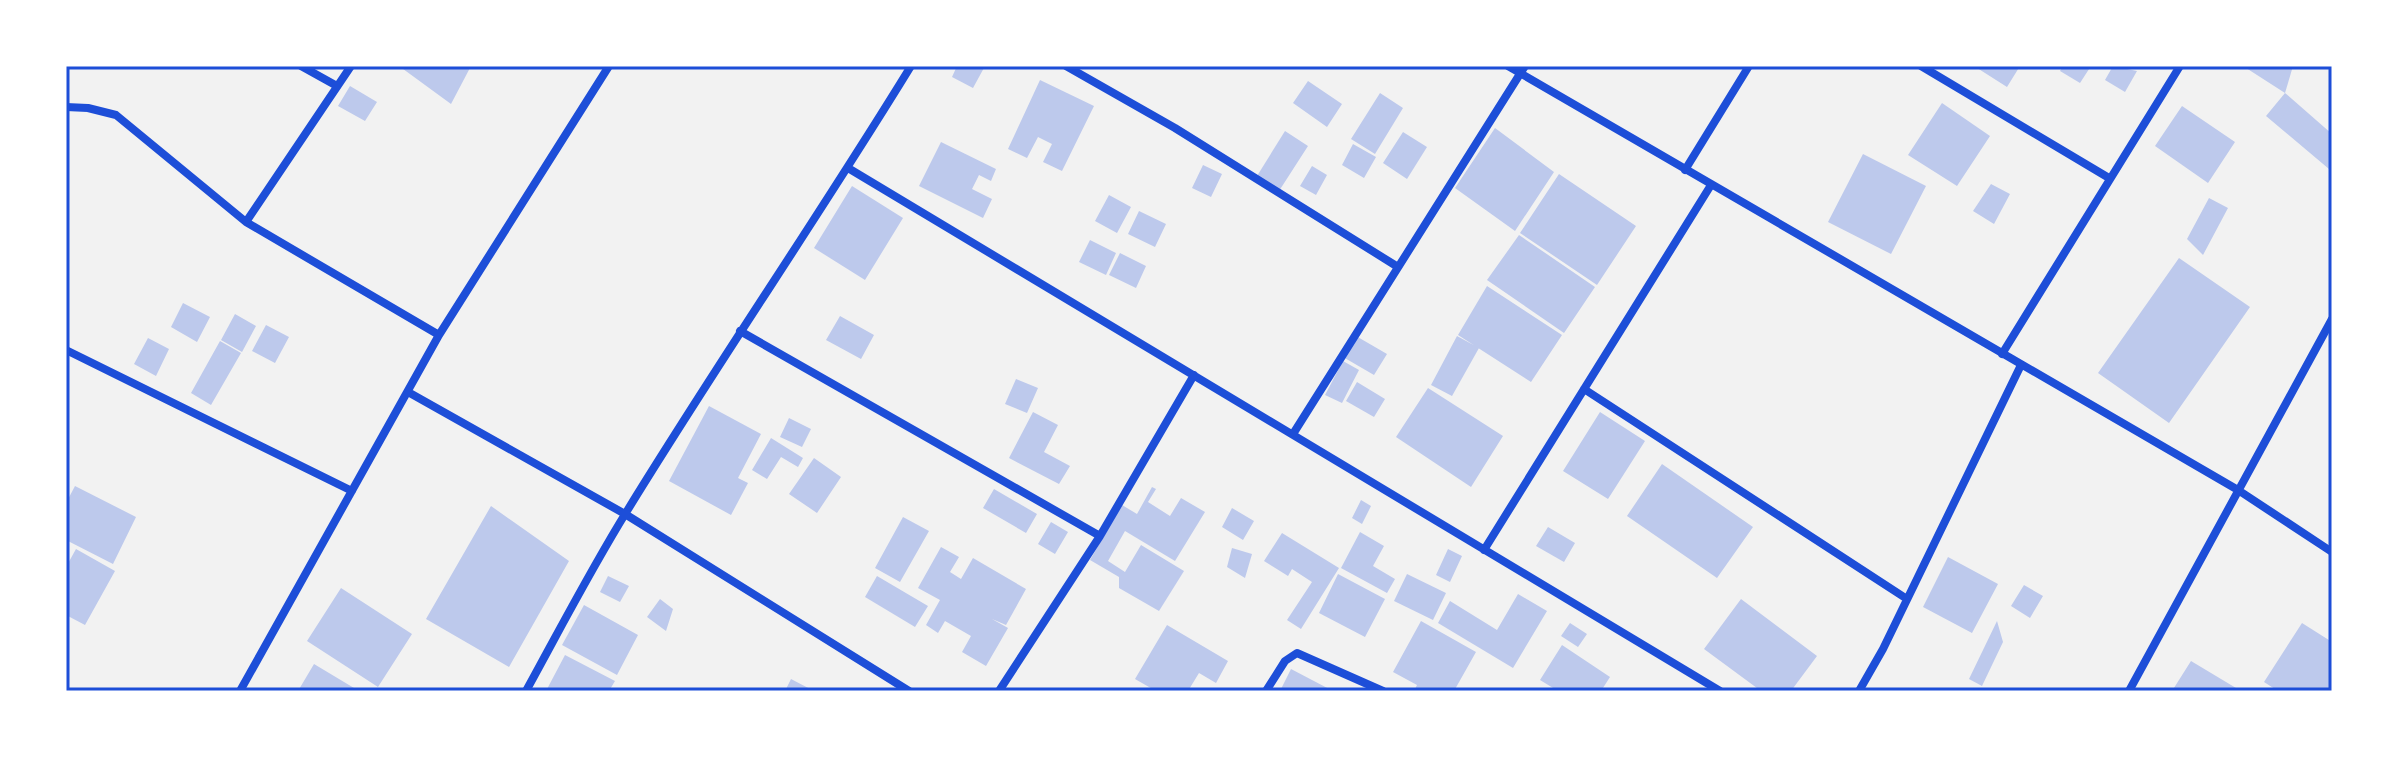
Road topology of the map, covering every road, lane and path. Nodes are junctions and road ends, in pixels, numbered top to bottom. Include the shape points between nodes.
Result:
1 (301, 66) edge
2 (351, 66) edge
3 (609, 66) edge
4 (911, 66) edge
5 (1066, 66) edge
6 (1508, 66) edge
7 (1749, 66) edge
8 (1921, 66) edge
9 (2180, 66) edge
10 (1523, 70) edge
11 (337, 86) junction
12 (66, 107) edge
13 (848, 168) junction
14 (1685, 170) junction
15 (2109, 178) junction
16 (1711, 185) junction
17 (246, 222) junction
18 (1398, 267) junction
19 (2332, 319) edge
20 (740, 331) junction
21 (439, 335) junction
22 (66, 350) edge
23 (2002, 354) junction
24 (2021, 365) junction
25 (1194, 375) junction
26 (1584, 389) junction
27 (408, 392) junction
28 (1293, 434) junction
29 (2238, 490) junction
30 (352, 491) junction
31 (625, 514) junction
32 (1100, 536) junction
33 (1484, 550) junction
34 (2332, 552) edge
35 (1907, 599) junction
36 (240, 691) edge
37 (526, 691) edge
38 (909, 691) edge
39 (999, 691) edge
40 (1266, 691) edge
41 (1383, 691) edge
42 (1720, 691) edge
43 (1859, 691) edge
44 (2129, 691) edge

1 - 11 street
2 - 11 street
3 - 21 street
4 - 13 street
5 - 18 street
6 - 10 street
7 - 14 street
8 - 15 street
9 - 15 street
10 - 14 street
10 - 18 street
11 - 17 street
12 - 17 street via 116,115
13 - 20 street
13 - 25 street
14 - 16 street
15 - 23 street
16 - 23 street
16 - 26 street
17 - 21 street
18 - 28 street
19 - 29 street
20 - 31 street
20 - 32 street
21 - 27 street
22 - 30 street
23 - 24 street
24 - 29 street
24 - 35 street
25 - 28 street
25 - 32 street
26 - 33 street
26 - 35 street
27 - 30 street
27 - 31 street
28 - 33 street
29 - 34 street
29 - 44 street
30 - 36 street
31 - 37 street
31 - 38 street
32 - 39 street
33 - 42 street
35 - 43 street
40 - 41 street via 1288,657 1297,653

